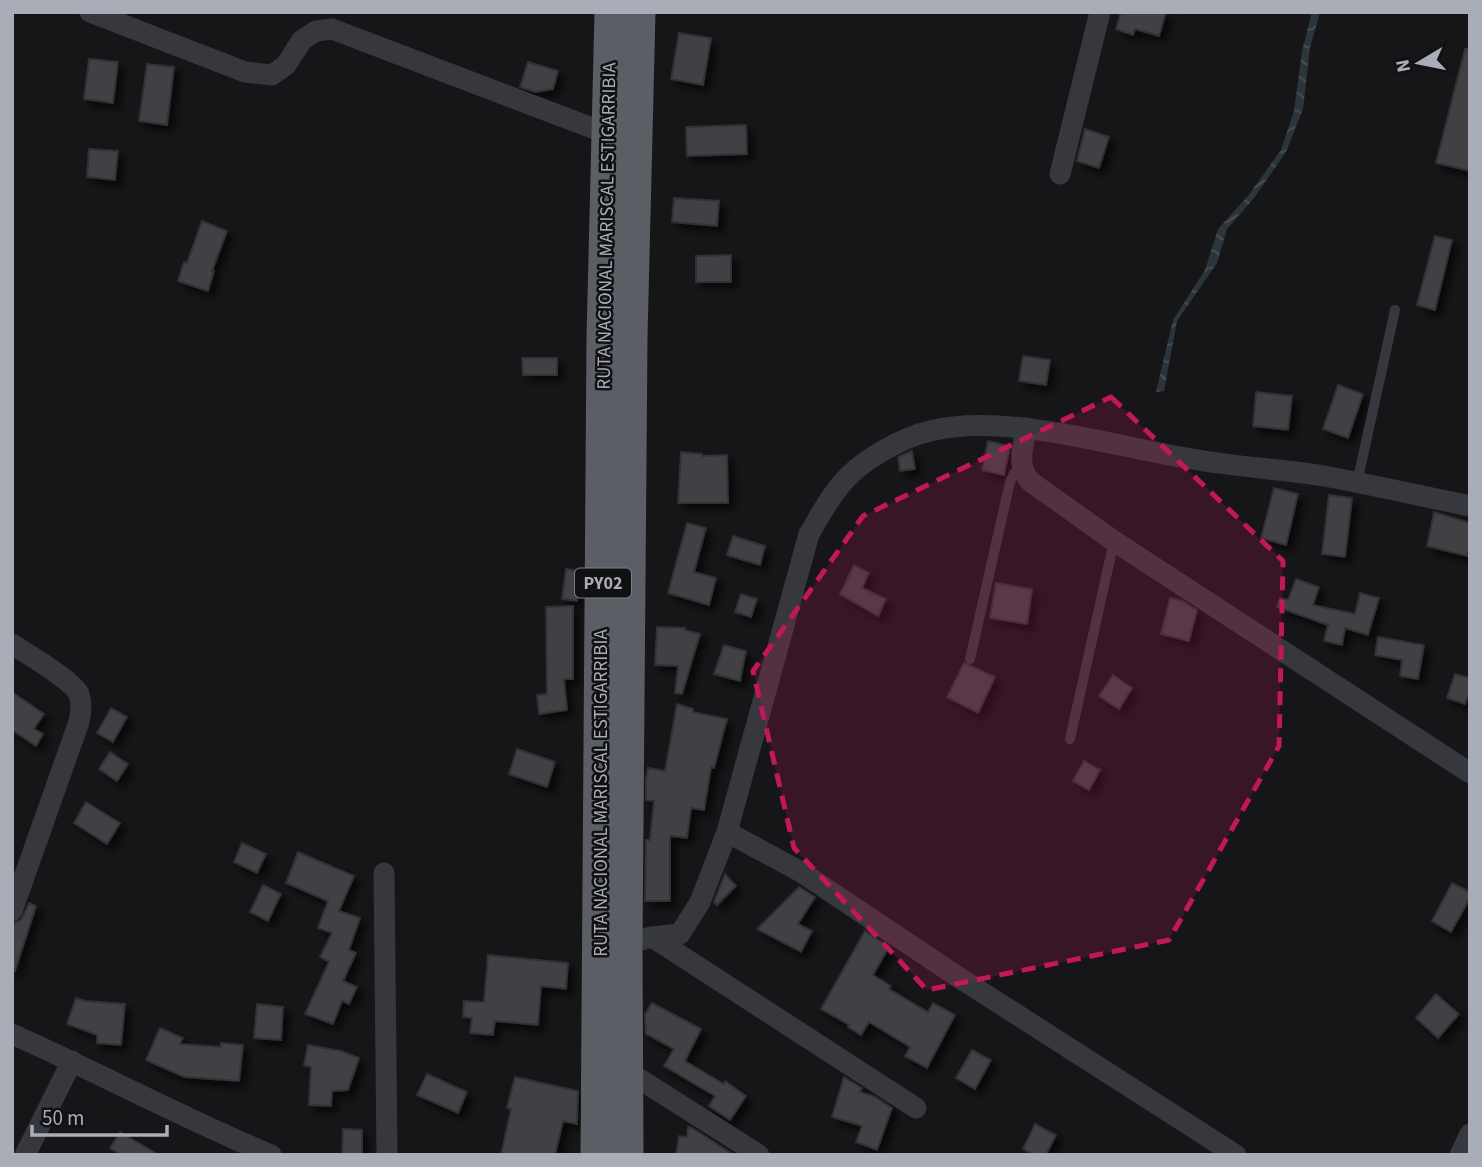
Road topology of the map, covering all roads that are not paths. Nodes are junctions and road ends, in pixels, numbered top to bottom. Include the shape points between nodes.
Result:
1 (90, 12) edge
2 (612, 12) edge
3 (638, 12) edge
4 (1100, 12) edge
5 (317, 22) edge
6 (608, 134) junction
7 (1060, 174) dead end
8 (1395, 310) dead end
9 (1026, 428) junction
10 (1022, 469) junction
11 (1357, 483) junction
12 (1470, 506) edge
13 (1114, 541) junction
14 (12, 644) edge
15 (970, 659) dead end
16 (1070, 739) dead end
17 (1470, 773) edge
18 (727, 832) junction
19 (384, 873) dead end
20 (12, 911) edge
21 (638, 940) junction
22 (12, 1034) edge
23 (72, 1061) junction
24 (627, 1071) junction
25 (916, 1108) dead end
26 (1470, 1134) edge
27 (26, 1155) edge
28 (271, 1155) edge
29 (387, 1155) edge
30 (598, 1155) edge
31 (626, 1155) edge
32 (759, 1155) edge
33 (1236, 1155) edge
34 (1460, 1155) edge

1 - 5 street via 245,72 272,75 286,65
2 - 6 highway, RUTA NACIONAL MARISCAL ESTIGARRIBIA / PY02
3 - 21 highway, RUTA NACIONAL MARISCAL ESTIGARRIBIA / PY02 via 629,337
4 - 7 street
5 - 6 street
6 - 30 highway, RUTA NACIONAL MARISCAL ESTIGARRIBIA / PY02
8 - 11 lane
9 - 10 street
9 - 11 street via 1193,460
9 - 18 street via 966,425 908,438 846,478 829,499 809,534
10 - 13 street via 1031,482
10 - 15 lane via 1010,482
11 - 12 street
13 - 16 lane
13 - 17 street
14 - 20 street via 71,684 81,709
18 - 21 street via 700,902 680,934
18 - 33 street via 801,872
19 - 29 street
21 - 24 highway, RUTA NACIONAL MARISCAL ESTIGARRIBIA / PY02
21 - 25 street
22 - 23 street
23 - 27 street
23 - 28 street
24 - 31 highway, RUTA NACIONAL MARISCAL ESTIGARRIBIA / PY02
24 - 32 street
26 - 34 street

